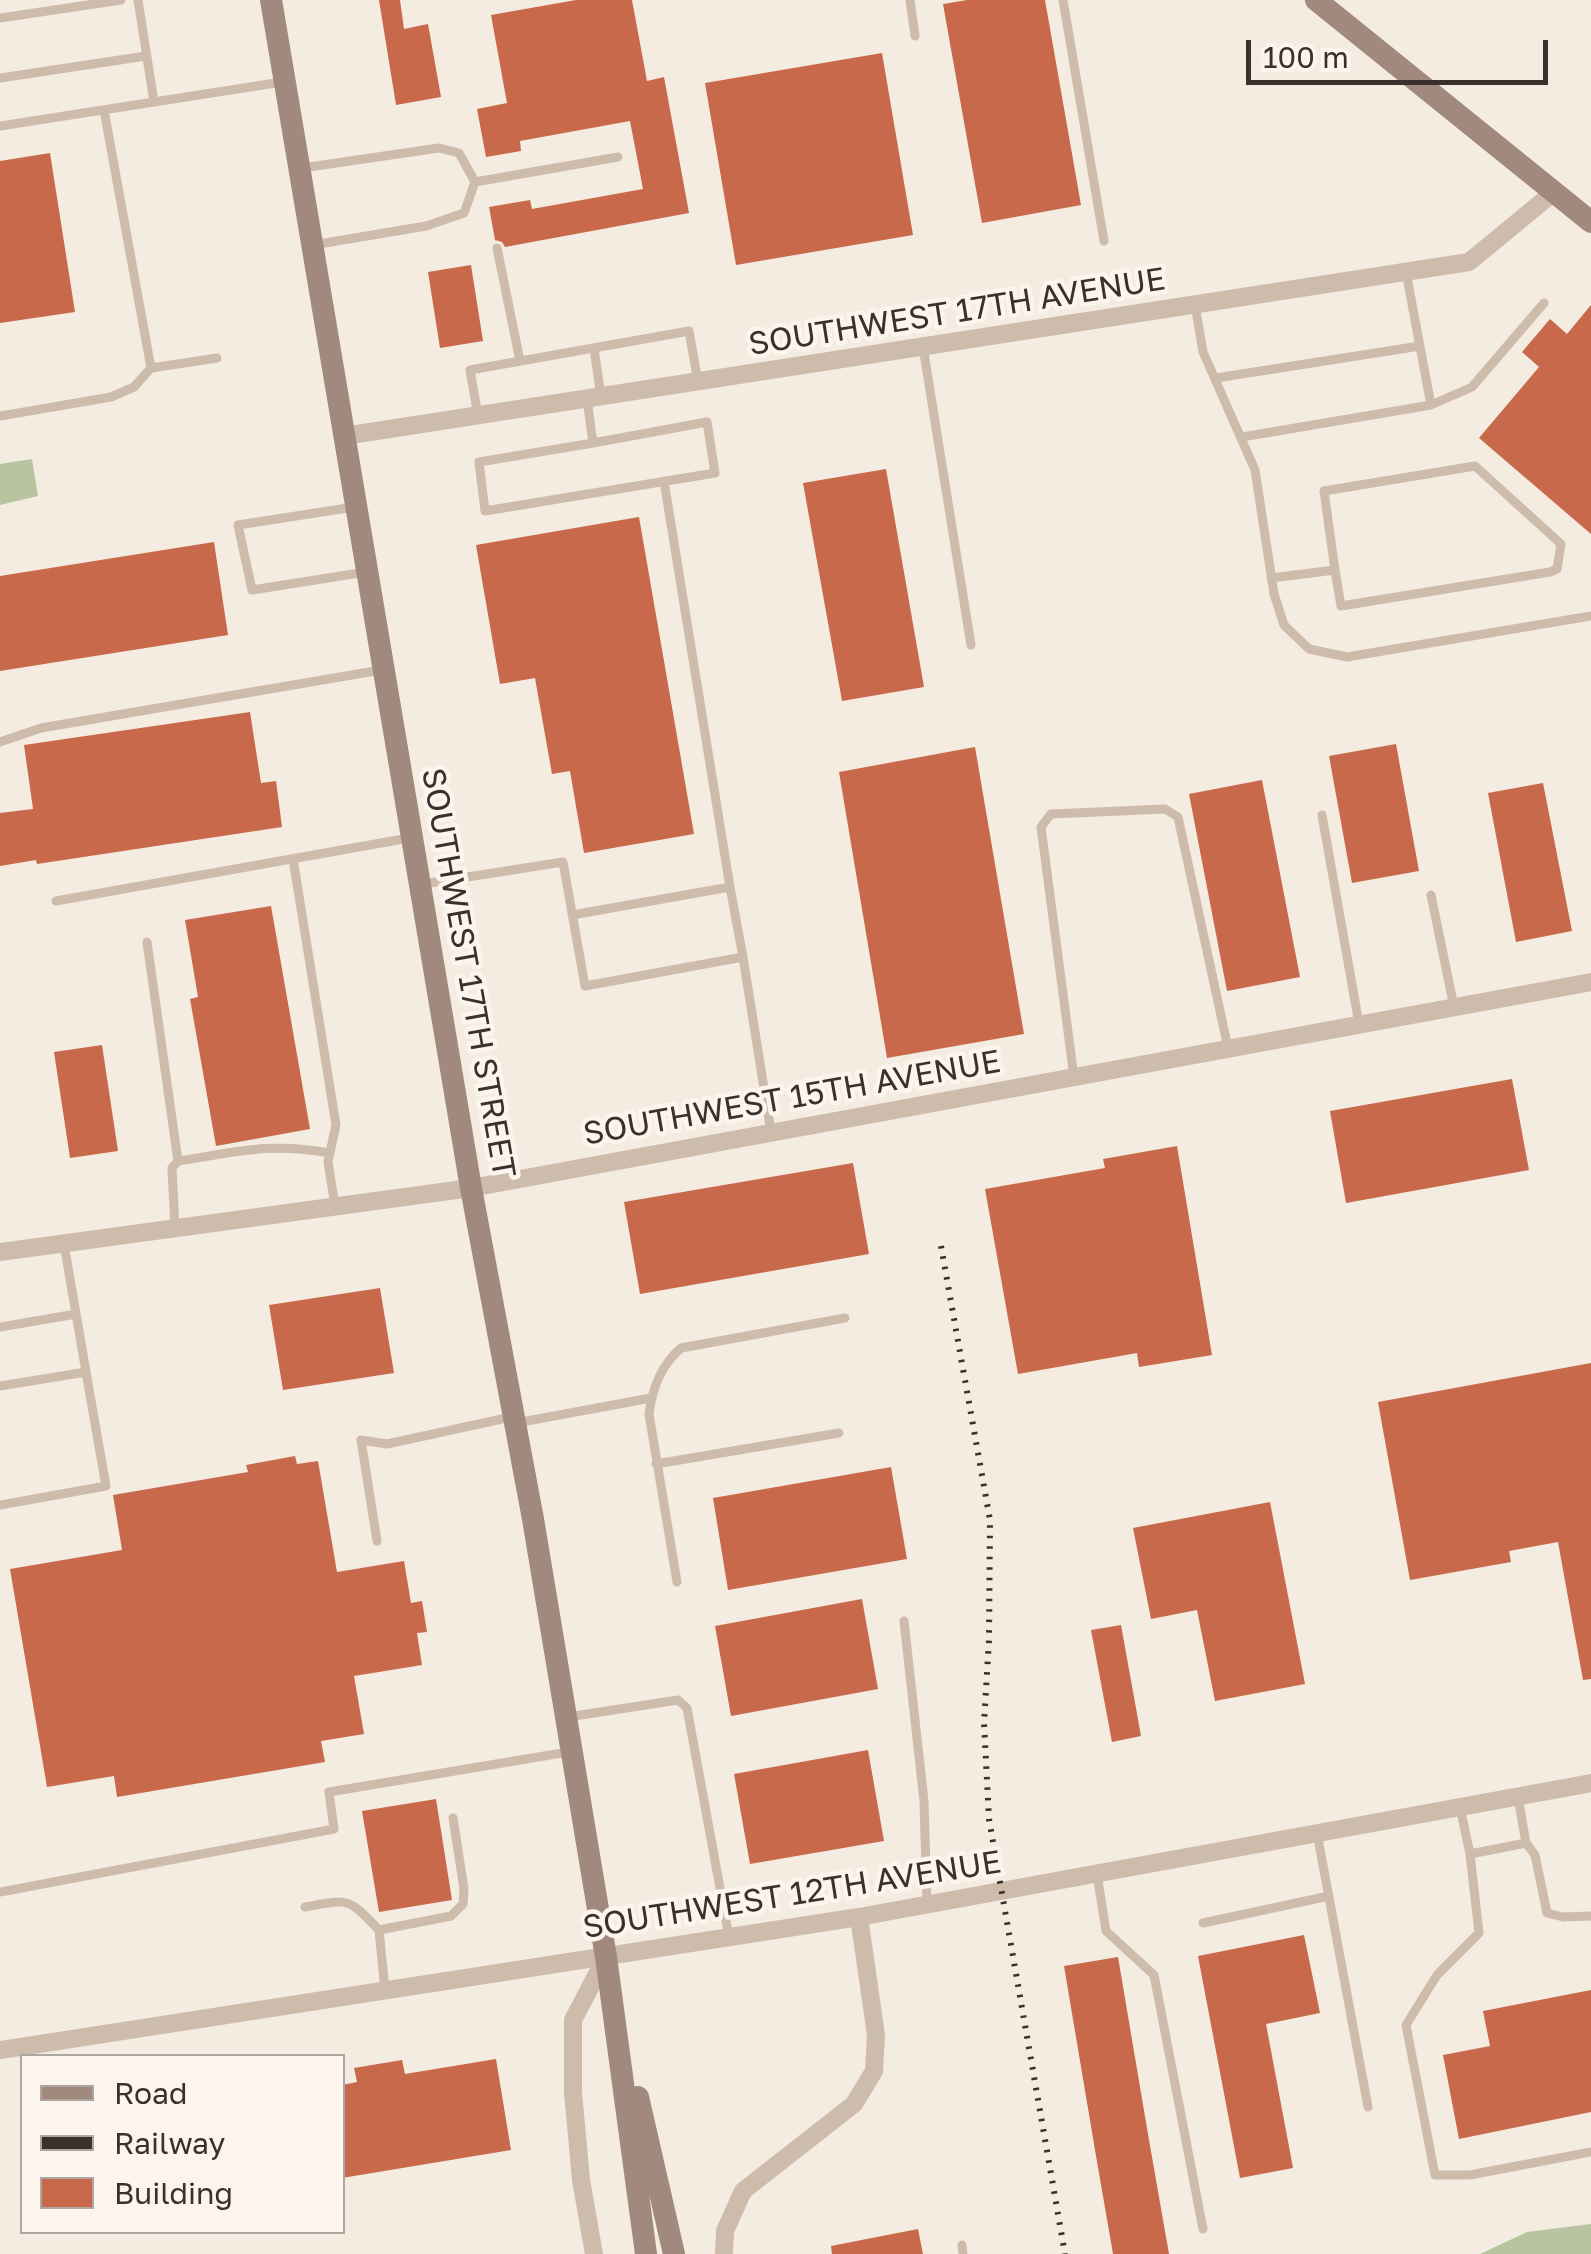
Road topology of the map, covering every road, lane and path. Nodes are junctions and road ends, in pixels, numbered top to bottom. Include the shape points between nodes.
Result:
1 (120, 0) edge
2 (138, 0) edge
3 (271, 0) edge
4 (910, 0) edge
5 (1063, 0) edge
6 (1316, 0) edge
7 (0, 18) edge
8 (916, 36) dead end
9 (146, 56) junction
10 (0, 78) edge
11 (284, 82) junction
12 (154, 102) junction
13 (104, 110) junction
14 (0, 126) edge
15 (618, 157) dead end
16 (299, 168) junction
17 (475, 182) junction
18 (1554, 192) junction
19 (1591, 222) edge
20 (1104, 241) dead end
21 (312, 245) junction
22 (497, 248) dead end
23 (1406, 272) junction
24 (1544, 303) dead end
25 (1195, 305) junction
26 (1420, 346) junction
27 (924, 347) junction
28 (594, 348) junction
29 (217, 358) dead end
30 (520, 361) junction
31 (150, 368) junction
32 (1216, 378) junction
33 (698, 382) junction
34 (594, 398) junction
35 (1431, 405) junction
36 (0, 416) edge
37 (478, 416) junction
38 (344, 436) junction
39 (1242, 437) junction
40 (594, 443) junction
41 (664, 481) junction
42 (356, 506) junction
43 (1335, 570) junction
44 (368, 572) junction
45 (1271, 578) junction
46 (1591, 616) edge
47 (971, 645) dead end
48 (384, 670) junction
49 (0, 742) edge
50 (1322, 815) dead end
51 (412, 838) junction
52 (293, 859) junction
53 (420, 884) junction
54 (730, 887) junction
55 (1431, 895) dead end
56 (56, 901) dead end
57 (572, 915) junction
58 (147, 942) dead end
59 (743, 957) junction
60 (1591, 982) edge
61 (1454, 1007) junction
62 (1359, 1024) junction
63 (1228, 1048) junction
64 (1074, 1077) junction
65 (772, 1132) junction
66 (330, 1153) junction
67 (178, 1161) junction
68 (471, 1188) junction
69 (335, 1206) junction
70 (175, 1228) junction
71 (64, 1244) junction
72 (0, 1252) edge
73 (76, 1314) junction
74 (844, 1318) dead end
75 (0, 1328) edge
76 (86, 1372) junction
77 (0, 1386) edge
78 (651, 1398) junction
79 (514, 1420) junction
80 (839, 1433) dead end
81 (656, 1464) junction
82 (0, 1505) edge
83 (377, 1541) dead end
84 (678, 1582) dead end
85 (904, 1621) dead end
86 (566, 1718) junction
87 (571, 1751) junction
88 (1591, 1783) edge
89 (1518, 1796) junction
90 (1460, 1807) junction
91 (452, 1818) dead end
92 (1316, 1833) junction
93 (1526, 1843) junction
94 (1470, 1854) junction
95 (1097, 1873) junction
96 (0, 1892) edge
97 (1328, 1896) junction
98 (927, 1904) junction
99 (304, 1908) dead end
100 (1591, 1916) edge
101 (859, 1917) junction
102 (1204, 1922) dead end
103 (379, 1930) junction
104 (728, 1938) junction
105 (606, 1957) junction
106 (386, 1991) junction
107 (0, 2050) edge
108 (1368, 2107) dead end
109 (1591, 2152) edge
110 (1203, 2230) dead end
111 (594, 2254) edge
112 (646, 2254) edge
113 (674, 2254) edge
114 (724, 2254) edge

1 - 7 lane
2 - 9 lane
3 - 11 main road, SOUTHWEST 17TH STREET
4 - 8 lane
5 - 20 lane
6 - 18 main road
9 - 10 lane
9 - 12 lane
11 - 12 lane
11 - 16 main road, SOUTHWEST 17TH STREET
12 - 13 lane
13 - 14 lane
13 - 31 lane
15 - 17 lane
16 - 17 lane via 440,148 459,153
16 - 21 main road, SOUTHWEST 17TH STREET
17 - 21 lane via 464,212 426,226
18 - 19 main road
18 - 23 street, SOUTHWEST 17TH AVENUE via 1469,262
21 - 38 main road, SOUTHWEST 17TH STREET
22 - 30 lane
23 - 25 street, SOUTHWEST 17TH AVENUE
23 - 26 lane
24 - 35 lane via 1472,387
25 - 27 street, SOUTHWEST 17TH AVENUE
25 - 32 lane via 1203,352
26 - 32 lane
26 - 35 lane
27 - 33 street, SOUTHWEST 17TH AVENUE
27 - 47 lane
28 - 30 lane
28 - 33 lane via 689,331
28 - 34 lane
29 - 31 lane
30 - 37 lane via 470,370
31 - 36 lane via 134,387 111,396
32 - 39 lane
33 - 34 street, SOUTHWEST 17TH AVENUE
34 - 37 street, SOUTHWEST 17TH AVENUE
34 - 40 lane
35 - 39 lane
37 - 38 street, SOUTHWEST 17TH AVENUE
38 - 42 main road, SOUTHWEST 17TH STREET
39 - 45 lane via 1255,470
40 - 41 lane via 708,422 716,473
40 - 41 lane via 479,462 485,511
41 - 54 lane
42 - 44 main road, SOUTHWEST 17TH STREET
42 - 44 lane via 238,525 252,590
43 - 43 lane via 1341,606 1550,572 1557,568 1561,544 1475,466 1324,491
43 - 45 lane
44 - 48 main road, SOUTHWEST 17TH STREET
45 - 46 lane via 1284,625 1308,649 1347,656
48 - 49 lane via 41,728
48 - 51 main road, SOUTHWEST 17TH STREET
50 - 62 lane
51 - 52 lane
51 - 53 main road, SOUTHWEST 17TH STREET
52 - 56 lane
52 - 66 lane via 331,1084 336,1125
53 - 57 lane via 563,862
53 - 68 main road, SOUTHWEST 17TH STREET
54 - 57 lane
54 - 59 lane
55 - 61 lane
57 - 59 lane via 586,986
58 - 67 lane
59 - 65 lane
60 - 61 street, SOUTHWEST 15TH AVENUE
61 - 62 street, SOUTHWEST 15TH AVENUE
62 - 63 street, SOUTHWEST 15TH AVENUE
63 - 64 street, SOUTHWEST 15TH AVENUE
63 - 64 lane via 1178,817 1164,809 1051,814 1041,827
64 - 65 street, SOUTHWEST 15TH AVENUE
65 - 68 street, SOUTHWEST 15TH AVENUE
66 - 67 lane via 264,1146
66 - 69 lane
67 - 70 lane via 172,1168
68 - 69 street, SOUTHWEST 15TH AVENUE
68 - 79 main road, SOUTHWEST 17TH STREET
69 - 70 street, SOUTHWEST 15TH AVENUE
70 - 71 street, SOUTHWEST 15TH AVENUE
71 - 72 street, SOUTHWEST 15TH AVENUE
71 - 73 lane
73 - 75 lane
73 - 76 lane
74 - 78 lane via 681,1348 667,1360
76 - 77 lane
76 - 82 lane via 106,1486
78 - 79 lane
78 - 81 lane
79 - 83 lane via 387,1444 361,1440
79 - 86 main road, SOUTHWEST 17TH STREET
80 - 81 lane
81 - 84 lane
85 - 98 lane via 924,1801
86 - 87 main road, SOUTHWEST 17TH STREET
86 - 104 lane via 678,1700 688,1708
87 - 96 lane via 329,1792 334,1829
87 - 105 main road, SOUTHWEST 17TH STREET
88 - 89 street, SOUTHWEST 12TH AVENUE
89 - 90 street, SOUTHWEST 12TH AVENUE
89 - 93 lane
90 - 92 street, SOUTHWEST 12TH AVENUE
90 - 94 lane
91 - 103 lane via 463,1904 451,1916
92 - 95 street, SOUTHWEST 12TH AVENUE
92 - 97 lane
93 - 94 lane
93 - 100 lane via 1536,1855 1548,1913
94 - 109 lane via 1479,1932 1437,1975 1406,2024 1435,2175 1470,2175
95 - 98 street, SOUTHWEST 12TH AVENUE
95 - 110 lane via 1106,1931 1154,1975
97 - 102 lane
97 - 108 lane
98 - 101 street, SOUTHWEST 12TH AVENUE
99 - 103 lane via 341,1900
101 - 104 street, SOUTHWEST 12TH AVENUE
101 - 114 street via 876,2036 874,2071 854,2104 743,2192 724,2231
103 - 106 lane
104 - 105 street, SOUTHWEST 12TH AVENUE
105 - 106 street, SOUTHWEST 12TH AVENUE
105 - 111 street via 573,2020 573,2092
105 - 112 main road, SOUTHWEST 17TH STREET
105 - 113 main road, SOUTHWEST 17TH STREET
106 - 107 street, SOUTHWEST 12TH AVENUE

